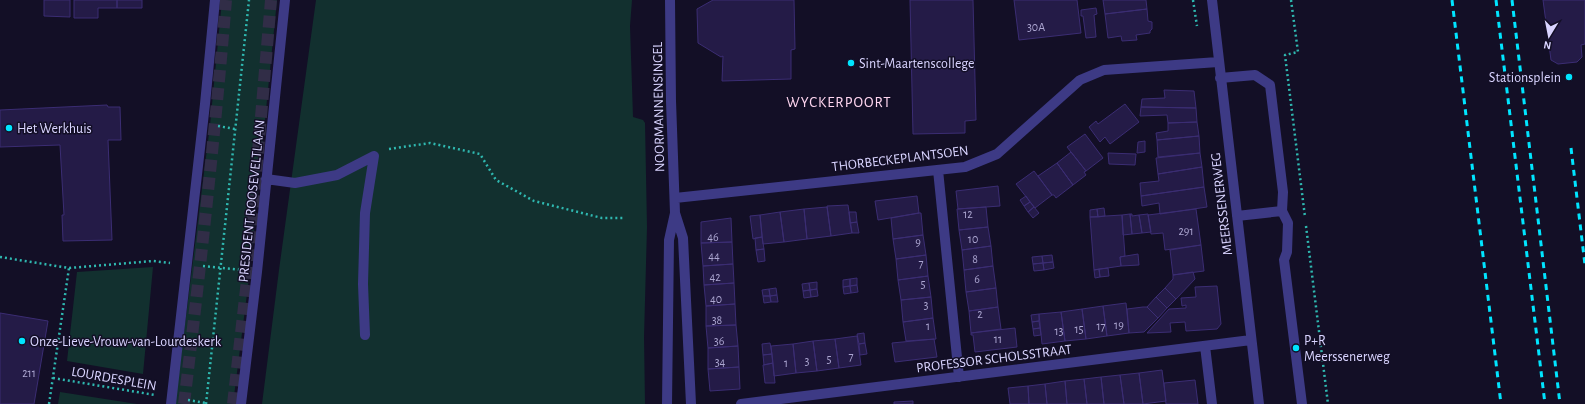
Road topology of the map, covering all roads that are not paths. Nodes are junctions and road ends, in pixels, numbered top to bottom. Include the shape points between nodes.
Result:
1 (215, 0) edge
2 (285, 0) edge
3 (670, 0) edge
4 (1212, 0) edge
5 (1218, 62) junction
6 (1220, 78) junction
7 (938, 170) junction
8 (266, 179) junction
9 (675, 198) junction
10 (1282, 212) junction
11 (675, 213) junction
12 (1237, 216) junction
13 (365, 335) dead end
14 (1251, 340) junction
15 (1205, 346) junction
16 (958, 377) junction
17 (172, 401) edge
18 (241, 404) edge
19 (667, 404) edge
20 (691, 404) edge
21 (741, 404) edge
22 (1212, 404) edge
23 (1259, 404) edge
24 (1302, 404) edge

1 - 17 street
2 - 8 street, PRESIDENT ROOSEVELTLAAN
3 - 9 street, NOORMANNENSINGEL
4 - 5 street, MEERSSENERWEG
5 - 6 street, MEERSSENERWEG
5 - 7 street, THORBECKEPLANTSOEN via 1104,70 1080,80 997,154 965,166
6 - 10 street via 1255,75 1270,85 1283,192
6 - 12 street, MEERSSENERWEG
7 - 9 street, THORBECKEPLANTSOEN
7 - 16 street
8 - 13 street via 295,183 337,175 374,156 365,213
8 - 18 street, PRESIDENT ROOSEVELTLAAN
9 - 11 street, NOORMANNENSINGEL
10 - 12 street
10 - 24 street via 1288,223 1288,252 1284,260
11 - 19 street, NOORMANNENSINGEL via 669,240
11 - 20 street, NOORMANNENSINGEL via 682,238
12 - 14 street, MEERSSENERWEG
14 - 15 street, PROFESSOR SCHOLSSTRAAT
14 - 23 street, MEERSSENERWEG
15 - 16 street, PROFESSOR SCHOLSSTRAAT
15 - 22 street
16 - 21 street, PROFESSOR SCHOLSSTRAAT

